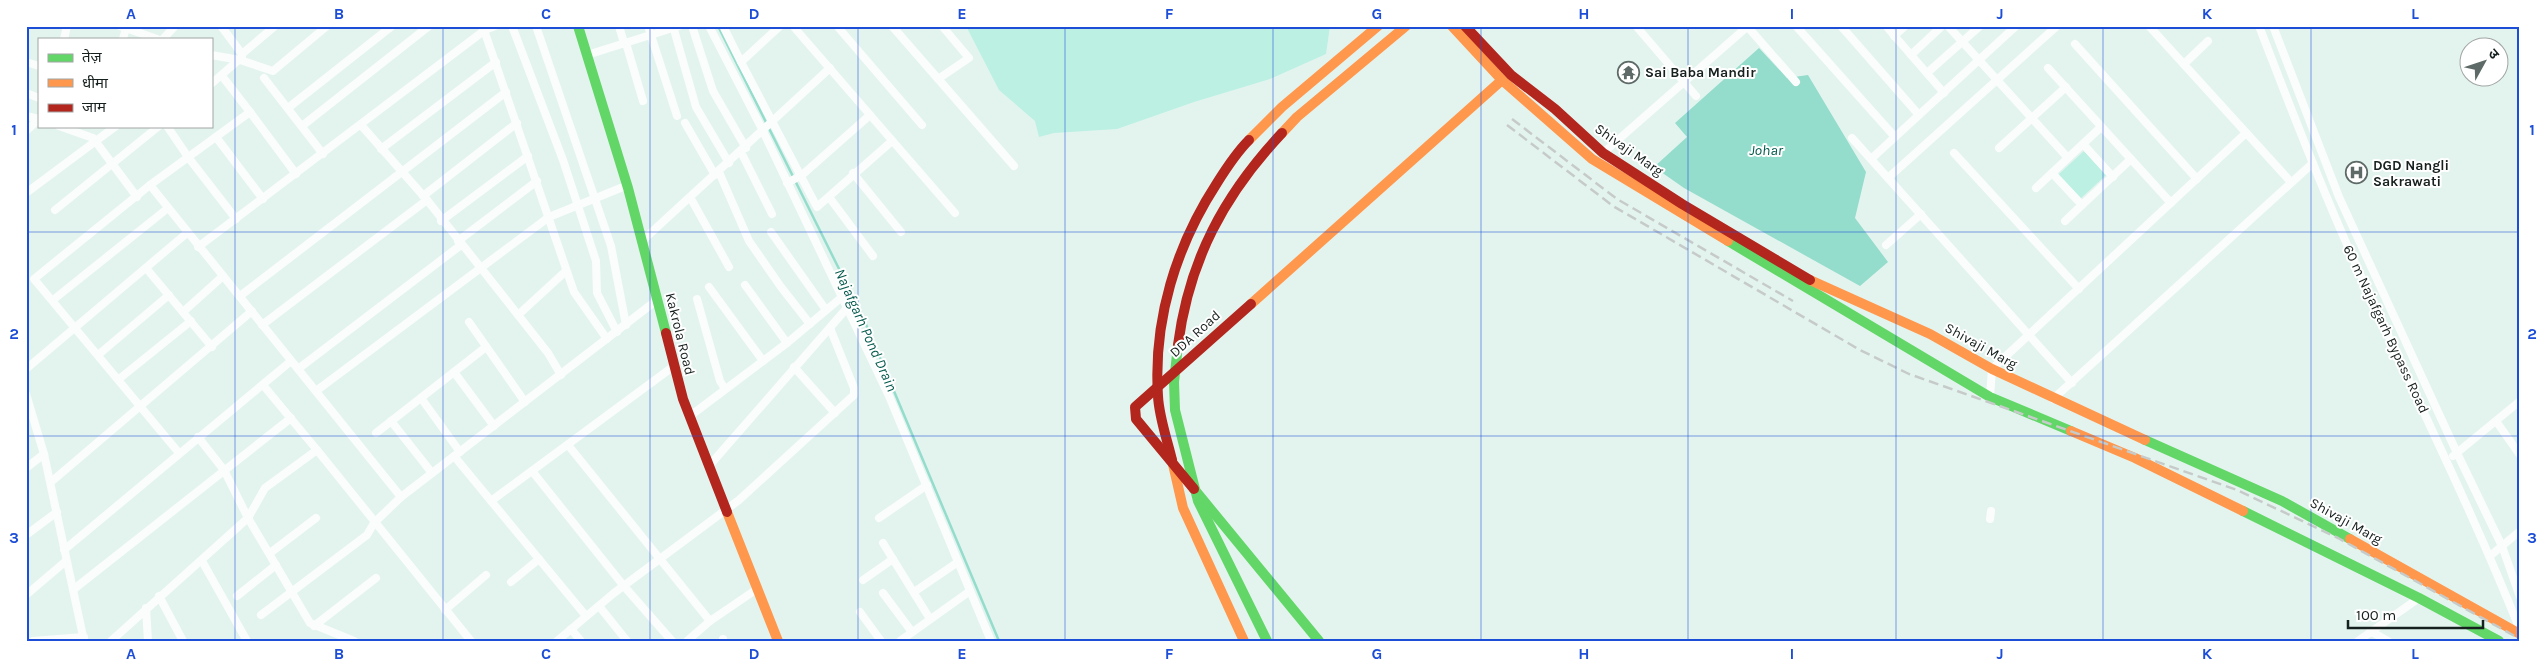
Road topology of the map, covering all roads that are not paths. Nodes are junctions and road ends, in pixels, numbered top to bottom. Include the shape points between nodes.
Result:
1 (175, 26) edge
2 (275, 26) edge
3 (327, 26) edge
4 (392, 26) edge
5 (429, 26) edge
6 (495, 26) edge
7 (512, 26) edge
8 (536, 26) edge
9 (578, 26) edge
10 (619, 26) edge
11 (648, 26) edge
12 (692, 26) edge
13 (709, 26) edge
14 (723, 26) edge
15 (794, 26) edge
16 (837, 26) edge
17 (892, 26) edge
18 (942, 26) edge
19 (1378, 26) edge
20 (1406, 26) edge
21 (1452, 26) edge
22 (1465, 26) edge
23 (1636, 26) edge
24 (1649, 26) edge
25 (1747, 26) edge
26 (1796, 26) edge
27 (1841, 26) edge
28 (1886, 26) edge
29 (1905, 26) edge
30 (1942, 26) edge
31 (1948, 26) edge
32 (1980, 26) edge
33 (2056, 26) edge
34 (2149, 26) edge
35 (2259, 26) edge
36 (2273, 26) edge
37 (123, 27) edge
38 (223, 27) edge
39 (675, 27) edge
40 (484, 28) edge
41 (776, 28) edge
42 (2011, 28) edge
43 (1642, 33) junction
44 (651, 35) junction
45 (1894, 36) junction
46 (154, 38) edge
47 (164, 38) edge
48 (2208, 41) dead end
49 (1962, 42) junction
50 (625, 43) junction
51 (2075, 44) dead end
52 (212, 55) edge
53 (587, 55) junction
54 (1911, 55) junction
55 (241, 57) junction
56 (1979, 60) junction
57 (26, 62) edge
58 (496, 62) junction
59 (741, 62) junction
60 (2184, 64) junction
61 (38, 66) edge
62 (830, 68) junction
63 (2048, 68) dead end
64 (1927, 73) junction
65 (222, 76) junction
66 (264, 78) dead end
67 (938, 79) junction
68 (1997, 80) junction
69 (1500, 81) junction
70 (1796, 82) dead end
71 (212, 83) edge
72 (1684, 83) junction
73 (2066, 87) junction
74 (506, 92) junction
75 (1944, 93) junction
76 (26, 94) edge
77 (1696, 96) dead end
78 (38, 98) edge
79 (643, 101) dead end
80 (288, 108) junction
81 (250, 112) junction
82 (870, 115) junction
83 (1919, 115) junction
84 (677, 116) dead end
85 (2032, 118) junction
86 (38, 120) edge
87 (517, 123) junction
88 (685, 123) dead end
89 (361, 125) junction
90 (922, 125) dead end
91 (302, 126) junction
92 (767, 126) junction
93 (2101, 127) junction
94 (65, 128) edge
95 (112, 128) edge
96 (157, 128) edge
97 (168, 128) edge
98 (26, 131) edge
99 (2246, 133) junction
100 (216, 136) junction
101 (1895, 137) junction
102 (1852, 138) dead end
103 (96, 141) junction
104 (892, 141) junction
105 (2083, 144) junction
106 (1999, 148) dead end
107 (381, 149) junction
108 (743, 150) junction
109 (1603, 153) junction
110 (1954, 153) dead end
111 (323, 154) junction
112 (528, 156) junction
113 (188, 157) junction
114 (2068, 158) junction
115 (1871, 159) junction
116 (2131, 160) junction
117 (728, 163) junction
118 (2313, 163) junction
119 (112, 164) junction
120 (1014, 166) dead end
121 (402, 173) junction
122 (717, 173) junction
123 (853, 173) junction
124 (2052, 173) junction
125 (296, 174) junction
126 (2113, 177) junction
127 (1888, 178) junction
128 (794, 179) junction
129 (2197, 179) junction
130 (537, 181) junction
131 (2290, 181) junction
132 (150, 185) junction
133 (628, 185) junction
134 (2036, 188) dead end
135 (26, 193) edge
136 (136, 197) junction
137 (690, 197) junction
138 (829, 197) junction
139 (425, 198) junction
140 (263, 199) junction
141 (594, 199) junction
142 (2171, 204) junction
143 (578, 205) junction
144 (2082, 205) junction
145 (168, 208) junction
146 (55, 210) dead end
147 (955, 213) dead end
148 (772, 214) dead end
149 (1921, 214) junction
150 (549, 216) junction
151 (236, 219) junction
152 (441, 221) junction
153 (2065, 221) dead end
154 (771, 232) dead end
155 (900, 232) dead end
156 (187, 233) junction
157 (642, 241) junction
158 (460, 243) junction
159 (1886, 245) dead end
160 (198, 247) junction
161 (873, 256) dead end
162 (729, 267) dead end
163 (146, 268) junction
164 (481, 268) junction
165 (566, 272) junction
166 (223, 276) junction
167 (34, 280) junction
168 (745, 285) dead end
169 (26, 286) edge
170 (709, 287) dead end
171 (2079, 289) junction
172 (169, 295) junction
173 (240, 296) junction
174 (842, 297) junction
175 (696, 299) dead end
176 (52, 300) junction
177 (657, 300) junction
178 (847, 308) junction
179 (826, 310) junction
180 (183, 312) junction
181 (252, 312) junction
182 (518, 315) junction
183 (191, 321) junction
184 (469, 322) dead end
185 (810, 324) junction
186 (262, 325) junction
187 (626, 325) junction
188 (76, 328) junction
189 (830, 328) junction
190 (617, 332) junction
191 (2030, 336) junction
192 (607, 339) junction
193 (787, 343) junction
194 (212, 347) junction
195 (486, 347) junction
196 (98, 355) junction
197 (763, 361) junction
198 (292, 362) junction
199 (674, 366) junction
200 (794, 367) junction
201 (26, 369) edge
202 (298, 369) junction
203 (1992, 369) junction
204 (454, 372) junction
205 (562, 375) junction
206 (119, 379) junction
207 (2072, 383) junction
208 (263, 384) junction
209 (725, 390) junction
210 (316, 392) junction
211 (26, 394) edge
212 (1990, 397) junction
213 (421, 398) junction
214 (2053, 399) junction
215 (2520, 401) edge
216 (525, 402) junction
217 (28, 404) edge
218 (141, 405) junction
219 (835, 413) junction
220 (690, 416) junction
221 (291, 418) junction
222 (391, 421) junction
223 (2496, 421) junction
224 (494, 426) junction
225 (376, 433) dead end
226 (198, 437) junction
227 (568, 445) junction
228 (317, 450) junction
229 (179, 453) junction
230 (2457, 453) junction
231 (44, 454) junction
232 (457, 454) junction
233 (2520, 455) edge
234 (2448, 460) junction
235 (709, 466) junction
236 (26, 468) edge
237 (224, 470) junction
238 (532, 471) junction
239 (432, 473) junction
240 (51, 482) junction
241 (927, 486) junction
242 (401, 497) junction
243 (491, 501) junction
244 (726, 509) junction
245 (57, 512) junction
246 (248, 518) junction
247 (316, 518) dead end
248 (879, 518) dead end
249 (374, 523) junction
250 (2520, 531) edge
251 (26, 535) edge
252 (883, 543) dead end
253 (2502, 546) junction
254 (64, 550) junction
255 (270, 553) junction
256 (2490, 556) junction
257 (660, 558) junction
258 (539, 559) junction
259 (893, 559) junction
260 (66, 561) junction
261 (202, 561) junction
262 (958, 562) junction
263 (276, 566) junction
264 (486, 576) dead end
265 (376, 578) dead end
266 (863, 580) dead end
267 (511, 582) dead end
268 (623, 585) junction
269 (74, 589) junction
270 (757, 589) junction
271 (292, 591) junction
272 (970, 591) junction
273 (914, 592) junction
274 (883, 593) dead end
275 (26, 595) edge
276 (159, 596) junction
277 (237, 596) dead end
278 (2520, 597) edge
279 (2419, 598) junction
280 (598, 606) junction
281 (146, 608) junction
282 (445, 610) junction
283 (860, 612) dead end
284 (261, 615) dead end
285 (586, 616) junction
286 (930, 619) junction
287 (710, 621) junction
288 (314, 626) junction
289 (571, 629) junction
290 (2520, 630) edge
291 (2370, 631) junction
292 (912, 632) junction
293 (2520, 634) edge
294 (84, 639) edge
295 (776, 640) edge
296 (34, 641) edge
297 (111, 641) edge
298 (148, 641) edge
299 (183, 641) edge
300 (247, 641) edge
301 (354, 641) edge
302 (471, 641) edge
303 (557, 641) edge
304 (581, 641) edge
305 (627, 641) edge
306 (672, 641) edge
307 (687, 641) edge
308 (880, 641) edge
309 (900, 641) edge
310 (992, 641) edge
311 (1244, 641) edge
312 (1267, 641) edge
313 (1319, 641) edge
314 (2358, 641) edge
315 (2388, 641) edge
316 (2499, 641) edge

1 - 47 street
2 - 55 street
3 - 55 street via 273,71
4 - 80 street
5 - 91 street
6 - 40 street
7 - 143 street
8 - 141 street
9 - 53 main road, Kakrola Road
10 - 50 street
11 - 44 street
12 - 108 street via 713,91
13 - 92 street
14 - 59 street
15 - 62 street
16 - 90 street
17 - 67 street
18 - 67 street via 969,58
19 - 311 main road via 1282,106 1238,151 1185,239 1169,287 1160,334 1158,397 1183,508
20 - 312 main road via 1297,117 1252,165 1205,242 1180,325 1174,382 1175,410 1198,501
21 - 69 main road, Shivaji Marg
22 - 109 main road, Shivaji Marg via 1510,75 1555,109
23 - 43 street
24 - 43 street
25 - 70 street
25 - 72 street
26 - 101 street
27 - 83 street
28 - 45 street
29 - 45 street
30 - 54 street
31 - 49 street
32 - 49 street
33 - 68 street
34 - 60 street
35 - 118 street, 60 m Najafgarh Bypass Road
36 - 230 street, 60 m Najafgarh Bypass Road via 2339,197
37 - 46 street
38 - 55 street
39 - 44 street
39 - 117 street via 696,106
40 - 58 street
40 - 89 street
41 - 59 street
42 - 56 street
43 - 72 street
44 - 50 street
44 - 84 street
45 - 54 street
48 - 60 street
49 - 56 street
49 - 64 street
50 - 53 street
50 - 79 street
51 - 129 street
52 - 55 street
53 - 133 main road, Kakrola Road
54 - 64 street
55 - 65 street
56 - 68 street
56 - 75 street
57 - 61 street
58 - 74 street
58 - 107 street
59 - 92 street
60 - 99 street
62 - 82 street
62 - 92 street
63 - 73 street
64 - 75 street
65 - 71 street
65 - 81 street
66 - 80 street
67 - 120 street
68 - 85 street
68 - 127 street
69 - 212 main road, Shivaji Marg via 1592,159
69 - 313 main road, DDA Road via 1135,406 1136,419
72 - 77 street
72 - 109 street
73 - 85 street
73 - 93 street
74 - 87 street
74 - 121 street
75 - 83 street
76 - 78 street
80 - 91 street
81 - 100 street
81 - 125 street
82 - 104 street
82 - 128 street
83 - 101 street
85 - 106 street
85 - 114 street
86 - 98 street
87 - 112 street
87 - 139 street
88 - 122 street
89 - 107 street
89 - 111 street
91 - 111 street
92 - 108 street
92 - 128 street
92 - 128 street
93 - 105 street
93 - 116 street
94 - 103 street
95 - 103 street
96 - 119 street
97 - 113 street
99 - 129 street
99 - 131 street
100 - 113 street
100 - 140 street
101 - 115 street
102 - 115 street
103 - 119 street
103 - 135 street
104 - 123 street
104 - 147 street
105 - 114 street
105 - 126 street
107 - 121 street
108 - 117 street
108 - 148 street
109 - 203 main road, Shivaji Marg via 1814,282 1930,334
110 - 171 street
111 - 125 street
112 - 130 street
112 - 152 street
113 - 132 street
113 - 151 street
114 - 124 street
115 - 127 street
116 - 126 street
116 - 142 street
117 - 122 street
118 - 131 street
118 - 234 street, 60 m Najafgarh Bypass Road via 2345,242
119 - 136 street
119 - 146 street
121 - 139 street
121 - 173 street
122 - 137 street
122 - 185 street via 749,241
123 - 138 street
123 - 155 street
124 - 134 street
124 - 144 street
125 - 140 street
126 - 144 street
127 - 149 street
128 - 138 street via 817,207
128 - 174 street
129 - 142 street
130 - 150 street
130 - 158 street
131 - 207 street
132 - 136 street
132 - 145 street
133 - 141 street
133 - 157 main road, Kakrola Road
136 - 167 street
137 - 157 street
137 - 162 street
138 - 161 street
139 - 152 street
139 - 186 street
140 - 151 street
141 - 143 street
141 - 187 street via 611,246
142 - 171 street
143 - 150 street
143 - 190 street via 596,261 596,291
144 - 153 street
145 - 156 street
145 - 176 street
149 - 159 street
149 - 191 street
150 - 164 street
150 - 165 street
151 - 160 street
152 - 158 street
154 - 179 street
156 - 160 street
156 - 163 street
157 - 177 main road, Kakrola Road
158 - 164 street
158 - 202 street
160 - 166 street
163 - 172 street
163 - 188 street
164 - 182 street
164 - 210 street
165 - 182 street
165 - 192 street via 575,294
166 - 173 street
166 - 180 street
167 - 169 street
167 - 176 street
168 - 193 street
170 - 197 street
171 - 191 street
172 - 180 street
172 - 196 street
173 - 181 street
174 - 178 street
174 - 179 street
175 - 209 street
176 - 188 street
177 - 187 street
177 - 199 main road, Kakrola Road
178 - 189 street
178 - 241 street
179 - 185 street
180 - 183 street
181 - 186 street
181 - 194 street
182 - 205 street
183 - 194 street
183 - 206 street
184 - 195 street
185 - 193 street
186 - 198 street
187 - 190 street
188 - 196 street
188 - 201 street
189 - 200 street
189 - 219 street via 855,392
190 - 192 street
191 - 203 street
191 - 207 street
192 - 205 street
193 - 197 street
194 - 218 street
195 - 204 street
195 - 216 street
196 - 206 street
197 - 209 street
198 - 202 street
198 - 208 street
199 - 220 main road, Kakrola Road
199 - 227 street
200 - 219 street
200 - 235 street
202 - 210 street
203 - 212 street
203 - 214 main road, Shivaji Marg
204 - 213 street
204 - 224 street
205 - 216 street
206 - 218 street
207 - 214 street
208 - 221 street
208 - 226 street
209 - 220 street
210 - 242 street
211 - 217 street
212 - 279 main road, Shivaji Marg via 2135,458
213 - 222 street
213 - 232 street
214 - 293 main road, Shivaji Marg via 2282,502
215 - 223 street
216 - 224 street
217 - 231 street
218 - 229 street
218 - 240 street
219 - 244 street
220 - 235 main road, Kakrola Road
221 - 228 street
221 - 237 street
222 - 225 street
222 - 239 street
223 - 230 street
223 - 233 street
224 - 232 street
226 - 229 street
226 - 237 street
227 - 238 street
227 - 257 street
228 - 246 street via 265,488
228 - 249 street
229 - 254 street
230 - 234 street
230 - 253 street, 60 m Najafgarh Bypass Road
231 - 236 street
231 - 240 street
232 - 239 street
232 - 243 street
234 - 256 street, 60 m Najafgarh Bypass Road
235 - 244 main road, Kakrola Road
237 - 246 street
237 - 269 street
238 - 243 street
238 - 268 street
239 - 242 street
240 - 245 street
241 - 248 street
241 - 262 street
242 - 249 street
243 - 258 street
244 - 257 street
244 - 270 main road, Kakrola Road
245 - 251 street
245 - 254 street
246 - 255 street
246 - 261 street
247 - 255 street
249 - 271 street via 367,535
249 - 282 street
250 - 253 street
252 - 259 street
253 - 256 street
253 - 278 street, 60 m Najafgarh Bypass Road
254 - 260 street
255 - 263 street
256 - 290 street, 60 m Najafgarh Bypass Road
257 - 268 street
257 - 287 street
258 - 267 street
258 - 285 street
259 - 266 street
259 - 273 street
260 - 269 street
260 - 275 street
261 - 276 street
261 - 300 street
262 - 272 street
262 - 273 street
263 - 271 street
263 - 277 street
264 - 282 street
265 - 288 street
268 - 280 street
268 - 306 street
269 - 294 street
270 - 287 street
270 - 295 main road, Kakrola Road
271 - 284 street
271 - 288 street
272 - 286 street
272 - 310 street
273 - 286 street
274 - 292 street
276 - 281 street
276 - 299 street
279 - 291 street
279 - 316 main road, Shivaji Marg
280 - 285 street
280 - 305 street
281 - 297 street
281 - 298 street
282 - 302 street
283 - 308 street
285 - 289 street
286 - 292 street
287 - 307 street
288 - 301 street
289 - 303 street
289 - 304 street
291 - 314 street
291 - 315 street
292 - 309 street
294 - 296 street

